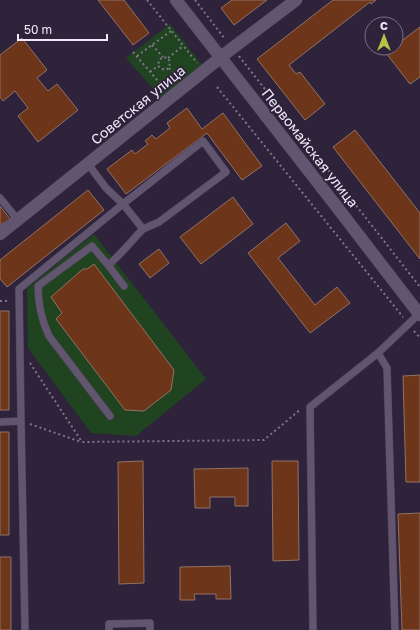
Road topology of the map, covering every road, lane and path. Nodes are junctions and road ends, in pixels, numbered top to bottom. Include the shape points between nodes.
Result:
1 (147, 0) edge
2 (176, 0) edge
3 (195, 0) edge
4 (296, 0) edge
5 (171, 31) junction
6 (227, 40) dead end
7 (152, 45) junction
8 (183, 46) junction
9 (133, 52) dead end
10 (238, 55) dead end
11 (137, 56) junction
12 (163, 57) junction
13 (168, 58) junction
14 (221, 58) junction
15 (198, 64) dead end
16 (158, 66) junction
17 (169, 68) junction
18 (150, 72) junction
19 (180, 79) dead end
20 (217, 87) dead end
21 (166, 91) dead end
22 (88, 164) junction
23 (0, 198) edge
24 (123, 204) junction
25 (18, 220) junction
26 (143, 229) junction
27 (0, 234) edge
28 (108, 265) junction
29 (124, 286) dead end
30 (420, 287) edge
31 (0, 301) edge
32 (20, 301) junction
33 (419, 314) edge
34 (408, 324) junction
35 (420, 338) edge
36 (378, 354) junction
37 (28, 359) dead end
38 (305, 405) dead end
39 (110, 416) dead end
40 (21, 421) junction
41 (0, 422) edge
42 (82, 442) junction
43 (25, 630) edge
44 (109, 630) edge
45 (150, 630) edge
46 (313, 630) edge
47 (395, 630) edge

1 - 5 path
2 - 14 street, Первомайская улица
3 - 6 path
4 - 14 street, Советская улица
5 - 7 path
5 - 8 path
7 - 11 path
7 - 12 path
8 - 13 path
8 - 15 path
9 - 11 path
10 - 30 path
11 - 18 path
12 - 13 path
12 - 16 path via 159,60
13 - 17 path
14 - 22 street, Советская улица
14 - 33 street, Первомайская улица
16 - 17 path via 166,70
16 - 18 path
17 - 19 path
18 - 21 path
20 - 34 path
22 - 24 lane via 106,188
22 - 25 street, Советская улица
23 - 25 lane
24 - 26 lane
24 - 26 lane via 203,141 226,172 159,222
24 - 32 lane via 19,289
25 - 27 street, Советская улица
26 - 28 lane
28 - 29 lane
28 - 39 lane via 92,246 38,286 38,301 49,336
31 - 32 path
32 - 40 lane
33 - 34 lane
34 - 35 path
34 - 36 lane
36 - 46 lane via 310,407
36 - 47 lane via 387,368
37 - 42 path
38 - 42 path via 264,440
40 - 41 lane
40 - 42 path
40 - 43 lane
44 - 45 lane via 109,624 150,623

